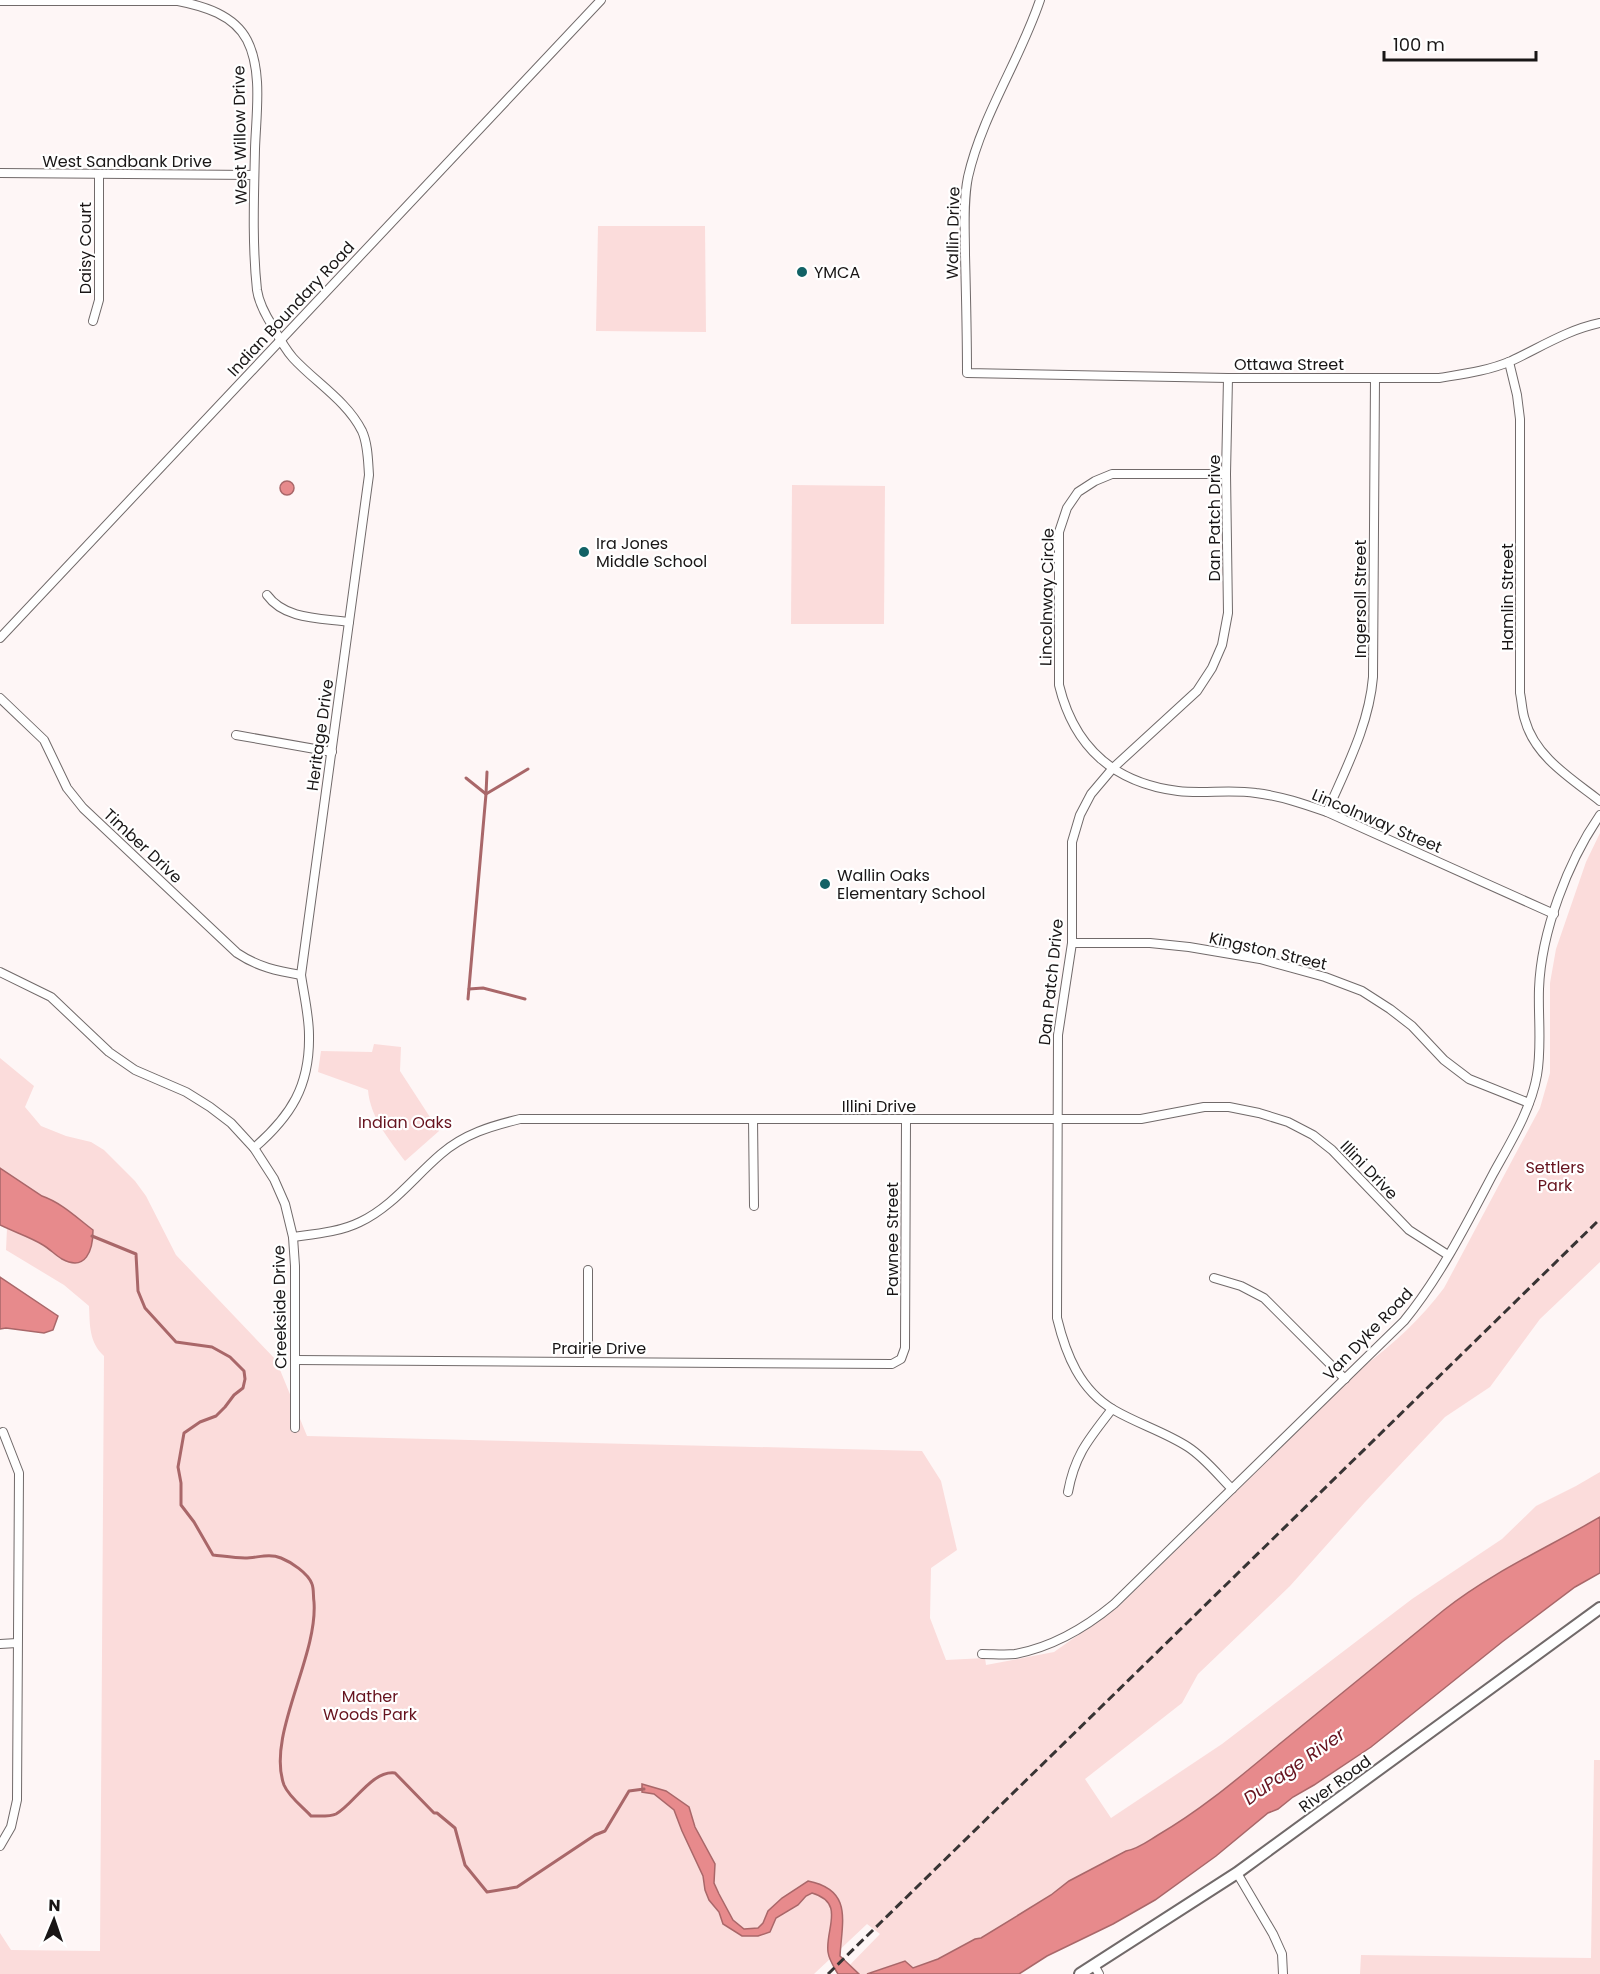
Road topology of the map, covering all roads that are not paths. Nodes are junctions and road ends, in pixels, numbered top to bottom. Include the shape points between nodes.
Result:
1 (602, 0) edge
2 (1040, 0) edge
3 (0, 1) edge
4 (0, 173) edge
5 (99, 174) junction
6 (254, 175) junction
7 (93, 321) dead end
8 (1600, 323) edge
9 (280, 340) junction
10 (1509, 362) junction
11 (967, 373) joint
12 (1228, 378) junction
13 (1375, 378) junction
14 (1226, 474) junction
15 (267, 595) dead end
16 (349, 622) junction
17 (0, 638) edge
18 (0, 698) edge
19 (236, 735) dead end
20 (332, 752) junction
21 (1113, 768) junction
22 (1600, 801) edge
23 (1327, 812) junction
24 (1600, 815) edge
25 (1554, 914) junction
26 (1072, 943) junction
27 (0, 972) edge
28 (301, 975) junction
29 (1528, 1102) junction
30 (753, 1119) junction
31 (906, 1120) junction
32 (1056, 1120) junction
33 (254, 1148) junction
34 (754, 1206) dead end
35 (293, 1237) junction
36 (1448, 1255) junction
37 (588, 1270) dead end
38 (1214, 1278) dead end
39 (901, 1359) joint
40 (295, 1360) junction
41 (588, 1362) junction
42 (1345, 1379) junction
43 (1112, 1409) junction
44 (295, 1428) dead end
45 (3, 1432) dead end
46 (1232, 1489) junction
47 (1068, 1492) dead end
48 (1600, 1608) edge
49 (17, 1643) junction
50 (0, 1644) edge
51 (982, 1654) dead end
52 (0, 1846) edge
53 (1237, 1873) junction
54 (1096, 1970) edge
55 (1080, 1974) edge
56 (1283, 1974) edge

1 - 9 street, Indian Boundary Road
2 - 11 street, Wallin Drive via 972,161 966,189
3 - 6 street, West Willow Drive via 178,1 217,13 247,40 254,60
4 - 5 street, West Sandbank Drive
5 - 6 street, West Sandbank Drive
5 - 7 street, Daisy Court via 99,300
6 - 9 street, West Willow Drive via 258,298
8 - 10 street, Ottawa Street via 1560,335
9 - 16 street, Heritage Drive via 292,357 353,415 363,433 369,475
9 - 17 street, Indian Boundary Road
10 - 13 street, Ottawa Street via 1439,378
10 - 22 street, Hamlin Street via 1520,419 1520,693 1525,721 1535,743 1552,763
11 - 12 street, Ottawa Street
12 - 13 street, Ottawa Street
12 - 14 street, Dan Patch Drive
13 - 23 street, Ingersoll Street via 1371,698 1363,728
14 - 21 street, Dan Patch Drive via 1228,613 1222,645 1197,691
14 - 21 street, Lincolnway Circle via 1112,474 1078,492 1067,508 1059,532 1059,685 1065,709 1079,736
15 - 16 street via 288,613
16 - 20 street, Heritage Drive
18 - 28 street, Timber Drive via 44,740 68,788 83,808 229,945 252,963
19 - 20 street
20 - 28 street, Heritage Drive
21 - 23 street, Lincolnway Street via 1157,787 1255,793
21 - 26 street, Dan Patch Drive via 1091,794 1072,842
23 - 25 street, Lincolnway Street
24 - 25 street, Van Dyke Road via 1576,856
25 - 29 street, Van Dyke Road via 1539,986 1537,1076
26 - 29 street, Kingston Street via 1150,942 1189,947 1260,959 1325,976 1362,991 1390,1009 1469,1079
26 - 32 street, Dan Patch Drive via 1058,1035
27 - 33 street, Creekside Drive via 51,997 109,1052 135,1070 210,1107
28 - 33 street, Heritage Drive via 309,1034 300,1090 276,1129
29 - 36 street, Van Dyke Road via 1520,1124
30 - 31 street, Illini Drive
30 - 34 street
30 - 35 street, Illini Drive via 520,1119 468,1136 442,1153 386,1206 359,1223
31 - 32 street, Illini Drive
31 - 39 street, Pawnee Street via 905,1348
32 - 36 street, Illini Drive via 1141,1119 1204,1107 1229,1107 1288,1122 1332,1150 1409,1230
32 - 43 street, Dan Patch Drive via 1057,1318 1076,1374
33 - 35 street, Creekside Drive via 285,1204
35 - 40 street, Creekside Drive
36 - 42 street, Van Dyke Road via 1404,1321
37 - 41 street
38 - 42 street via 1264,1298
39 - 41 street, Prairie Drive via 892,1364
40 - 41 street, Prairie Drive
40 - 44 street, Creekside Drive
42 - 46 street, Van Dyke Road
43 - 46 street, Dan Patch Drive via 1190,1448
43 - 47 street via 1081,1449
45 - 49 street via 19,1473
46 - 51 street, Van Dyke Road via 1093,1621 1046,1646 1014,1654
48 - 53 street, River Road
49 - 50 street
49 - 52 street via 17,1800 11,1827
53 - 54 street, River Road
53 - 56 street via 1273,1934 1282,1954
54 - 55 street, River Road

